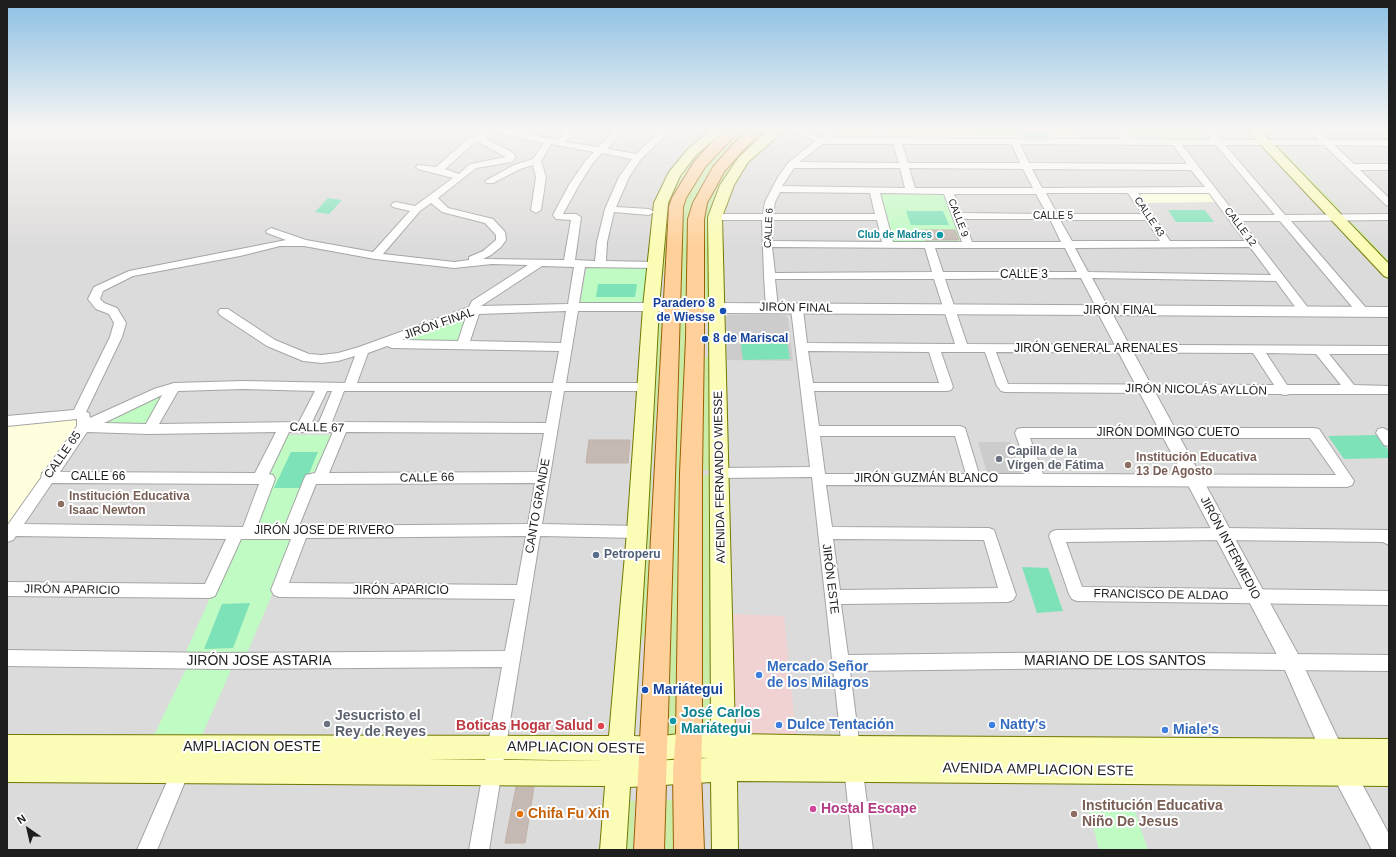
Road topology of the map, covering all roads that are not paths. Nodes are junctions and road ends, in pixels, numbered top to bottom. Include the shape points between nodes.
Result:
1 (432, 169) edge
2 (469, 169) edge
3 (513, 169) edge
4 (538, 169) edge
5 (585, 169) edge
6 (630, 169) edge
7 (679, 169) edge
8 (697, 169) edge
9 (719, 169) edge
10 (737, 169) edge
11 (789, 169) edge
12 (905, 169) edge
13 (1028, 169) edge
14 (1195, 169) edge
15 (1241, 169) edge
16 (1294, 169) edge
17 (1305, 169) edge
18 (1354, 169) edge
19 (438, 170) joint
20 (460, 177) junction
21 (490, 181) dead end
22 (776, 189) junction
23 (874, 190) junction
24 (911, 190) junction
25 (1040, 190) junction
26 (1131, 190) junction
27 (1211, 190) junction
28 (948, 191) junction
29 (1377, 191) junction
30 (1389, 191) edge
31 (433, 198) junction
32 (1389, 203) edge
33 (396, 205) dead end
34 (418, 209) junction
35 (610, 209) junction
36 (536, 210) dead end
37 (649, 212) dead end
38 (957, 216) junction
39 (1054, 216) junction
40 (715, 217) junction
41 (768, 217) junction
42 (881, 217) junction
43 (1149, 217) junction
44 (1282, 217) junction
45 (1335, 217) junction
46 (1351, 217) junction
47 (1389, 217) edge
48 (1233, 218) junction
49 (271, 231) dead end
50 (304, 243) junction
51 (767, 244) junction
52 (888, 244) junction
53 (968, 244) junction
54 (1069, 244) junction
55 (1167, 244) junction
56 (1252, 244) junction
57 (929, 245) junction
58 (375, 256) junction
59 (1389, 256) edge
60 (540, 262) junction
61 (575, 264) junction
62 (600, 264) junction
63 (454, 265) junction
64 (655, 266) junction
65 (1389, 273) edge
66 (939, 275) junction
67 (1085, 275) junction
68 (769, 276) junction
69 (1278, 278) junction
70 (573, 307) junction
71 (662, 307) junction
72 (694, 308) junction
73 (718, 308) junction
74 (772, 308) junction
75 (797, 309) junction
76 (950, 309) junction
77 (473, 310) junction
78 (1104, 310) junction
79 (224, 312) dead end
80 (1304, 312) junction
81 (1363, 312) junction
82 (1389, 312) edge
83 (382, 344) junction
84 (463, 344) junction
85 (566, 347) junction
86 (802, 347) junction
87 (934, 348) junction
88 (962, 348) junction
89 (989, 348) junction
90 (1125, 349) junction
91 (363, 350) junction
92 (1257, 350) junction
93 (1320, 350) junction
94 (1389, 350) edge
95 (174, 387) junction
96 (323, 387) junction
97 (345, 387) junction
98 (559, 387) junction
99 (646, 387) junction
100 (808, 387) junction
101 (1146, 389) junction
102 (1285, 390) junction
103 (1351, 390) junction
104 (1389, 390) edge
105 (80, 420) junction
106 (7, 421) edge
107 (285, 427) junction
108 (303, 427) junction
109 (323, 428) junction
110 (341, 428) junction
111 (552, 428) junction
112 (150, 429) junction
113 (813, 430) junction
114 (1170, 433) junction
115 (720, 473) junction
116 (818, 476) junction
117 (47, 477) junction
118 (543, 477) junction
119 (264, 479) junction
120 (315, 479) junction
121 (974, 479) junction
122 (1038, 479) junction
123 (1194, 479) junction
124 (1347, 480) joint
125 (534, 530) junction
126 (295, 531) junction
127 (242, 532) junction
128 (636, 532) junction
129 (824, 533) junction
130 (10, 534) edge
131 (1223, 534) junction
132 (1388, 537) edge
133 (7, 589) edge
134 (523, 592) junction
135 (1256, 596) junction
136 (833, 597) junction
137 (1389, 598) edge
138 (7, 658) edge
139 (511, 659) junction
140 (840, 663) junction
141 (1292, 663) junction
142 (1389, 663) edge
143 (7, 747) edge
144 (496, 747) junction
145 (190, 748) junction
146 (620, 749) junction
147 (1332, 751) junction
148 (1389, 751) edge
149 (724, 757) junction
150 (688, 758) junction
151 (851, 758) junction
152 (653, 762) junction
153 (7, 770) edge
154 (180, 771) junction
155 (492, 772) junction
156 (1343, 773) junction
157 (1389, 773) edge
158 (618, 774) junction
159 (147, 850) edge
160 (479, 850) edge
161 (613, 850) edge
162 (649, 850) edge
163 (689, 850) edge
164 (725, 850) edge
165 (863, 850) edge
166 (1385, 850) edge

1 - 19 street
2 - 20 street
3 - 21 street
4 - 36 street via 540,177
5 - 61 street, CANTO GRANDE via 558,216 576,217
6 - 35 street
7 - 64 main road via 662,203
8 - 71 main road via 676,207
9 - 72 main road via 700,203 696,219
10 - 40 main road, AVENIDA FERNANDO WIESSE via 727,185
11 - 22 street, CALLE 6
12 - 24 street
13 - 25 street, JIRÓN INTERMEDIO
14 - 27 street, CALLE 12
15 - 44 street
16 - 45 main road
17 - 46 main road
18 - 29 street
19 - 20 street
20 - 31 street
22 - 23 street
22 - 41 street, CALLE 6 via 770,202
23 - 24 street
23 - 42 street
24 - 28 street
25 - 26 street
25 - 28 street
25 - 39 street, JIRÓN INTERMEDIO
26 - 27 street
26 - 43 street, CALLE 43
27 - 48 street, CALLE 12
28 - 38 street, CALLE 9
29 - 30 street
29 - 32 street
31 - 34 street
31 - 63 street via 445,210 489,221 501,234 501,240 487,252
33 - 34 street
34 - 58 street
35 - 37 street
35 - 62 street
38 - 39 street, CALLE 5
38 - 53 street, CALLE 9
39 - 43 street, CALLE 5
39 - 54 street, JIRÓN INTERMEDIO
40 - 41 street
40 - 73 main road, AVENIDA FERNANDO WIESSE
41 - 42 street
41 - 51 street, CALLE 6
42 - 52 street
43 - 55 street, CALLE 43
44 - 45 street
44 - 48 street
44 - 81 street
45 - 46 street
45 - 65 main road
46 - 47 street
46 - 59 main road
48 - 56 street, CALLE 12
49 - 50 street
50 - 58 street
50 - 105 street via 275,244 150,269 129,274 98,289 94,299 100,306 113,311 120,323
51 - 52 street
51 - 68 street, CALLE 6
52 - 57 street
53 - 54 street
53 - 57 street
54 - 55 street
54 - 67 street, JIRÓN INTERMEDIO
55 - 56 street
56 - 69 street, CALLE 12
57 - 66 street
58 - 63 street
60 - 61 street
60 - 63 street via 492,261
60 - 77 street via 476,304
61 - 62 street
61 - 70 street, CANTO GRANDE
62 - 64 street
64 - 71 main road
66 - 67 street, CALLE 3
66 - 68 street, CALLE 3
66 - 76 street
67 - 69 street, CALLE 3
67 - 78 street, JIRÓN INTERMEDIO
68 - 74 street, CALLE 6
69 - 80 street, CALLE 12
70 - 71 street, JIRÓN FINAL
70 - 77 street, JIRÓN FINAL
70 - 85 street, CANTO GRANDE
71 - 72 main road, JIRÓN FINAL
71 - 99 main road
71 - 152 main road
72 - 73 main road, JIRÓN FINAL
72 - 150 main road
73 - 74 street, JIRÓN FINAL
73 - 115 main road, AVENIDA FERNANDO WIESSE
74 - 75 street, JIRÓN FINAL
75 - 76 street, JIRÓN FINAL
75 - 86 street, JIRÓN ESTE
76 - 78 street, JIRÓN FINAL
76 - 88 street
77 - 83 street, JIRÓN FINAL
77 - 84 street
78 - 80 street, JIRÓN FINAL
78 - 90 street, JIRÓN INTERMEDIO
79 - 91 street, JIRÓN FINAL via 271,343 307,358 338,357
80 - 81 street, JIRÓN FINAL
81 - 82 street, JIRÓN FINAL
83 - 84 street
83 - 91 street, JIRÓN FINAL
84 - 85 street
85 - 98 street, CANTO GRANDE
86 - 87 street, JIRÓN GENERAL ARENALES
86 - 100 street, JIRÓN ESTE
87 - 88 street, JIRÓN GENERAL ARENALES
87 - 100 street via 947,387
88 - 89 street, JIRÓN GENERAL ARENALES
89 - 90 street, JIRÓN GENERAL ARENALES
89 - 101 street, JIRÓN NICOLÁS AYLLÓN via 1004,387
90 - 92 street, JIRÓN GENERAL ARENALES
90 - 101 street, JIRÓN INTERMEDIO
91 - 97 street
92 - 93 street, JIRÓN GENERAL ARENALES
92 - 102 street
93 - 94 street, JIRÓN GENERAL ARENALES
93 - 103 street
95 - 96 street
95 - 105 street
95 - 112 street
96 - 97 street
96 - 108 street
97 - 98 street
97 - 109 street
98 - 99 street
98 - 111 street, CANTO GRANDE
99 - 128 main road
100 - 113 street, JIRÓN ESTE
101 - 102 street, JIRÓN NICOLÁS AYLLÓN
101 - 114 street, JIRÓN INTERMEDIO
102 - 103 street, JIRÓN NICOLÁS AYLLÓN
103 - 104 street, JIRÓN NICOLÁS AYLLÓN
105 - 106 street, CALLE 65
105 - 112 street, CALLE 67
105 - 117 street, CALLE 65
107 - 108 street, CALLE 67
107 - 112 street, CALLE 67
107 - 119 street
108 - 109 street, CALLE 67
109 - 110 street, CALLE 67
110 - 111 street, CALLE 67
110 - 120 street
111 - 118 street, CANTO GRANDE
113 - 116 street, JIRÓN ESTE
113 - 121 street via 960,432
114 - 122 street, JIRÓN DOMINGO CUETO via 1022,433
114 - 123 street, JIRÓN INTERMEDIO
114 - 124 street, JIRÓN DOMINGO CUETO via 1314,433
115 - 116 street, JIRÓN GUZMÁN BLANCO
115 - 149 main road, AVENIDA FERNANDO WIESSE
116 - 121 street, JIRÓN GUZMÁN BLANCO
116 - 129 street, JIRÓN ESTE
117 - 119 street, CALLE 66
117 - 130 street, CALLE 65
118 - 120 street, CALLE 66
118 - 125 street, CANTO GRANDE
119 - 127 street
120 - 126 street
121 - 122 street, JIRÓN GUZMÁN BLANCO
122 - 123 street, JIRÓN GUZMÁN BLANCO
123 - 124 street, JIRÓN GUZMÁN BLANCO
123 - 131 street, JIRÓN INTERMEDIO
125 - 126 street, JIRÓN JOSE DE RIVERO
125 - 128 street, JIRÓN JOSE DE RIVERO
125 - 134 street, CANTO GRANDE
126 - 127 street, JIRÓN JOSE DE RIVERO
126 - 134 street, JIRÓN APARICIO via 278,590
127 - 130 street, JIRÓN JOSE DE RIVERO
127 - 133 street, JIRÓN APARICIO via 210,591
128 - 146 main road
129 - 136 street, JIRÓN ESTE
129 - 136 street via 989,534 1008,594
131 - 132 street
131 - 135 street, JIRÓN INTERMEDIO
131 - 135 street, FRANCISCO DE ALDAO via 1056,536 1077,594
134 - 139 street, CANTO GRANDE
135 - 137 street, FRANCISCO DE ALDAO
135 - 141 street, JIRÓN INTERMEDIO
136 - 140 street, JIRÓN ESTE
138 - 139 street, JIRÓN JOSE ASTARIA via 220,661
139 - 144 street, CANTO GRANDE
140 - 141 street, MARIANO DE LOS SANTOS via 1088,660
140 - 151 street, JIRÓN ESTE
141 - 142 street, MARIANO DE LOS SANTOS
141 - 147 street, JIRÓN INTERMEDIO
143 - 145 main road, AMPLIACION OESTE
144 - 145 main road, AMPLIACION OESTE
144 - 146 main road, AMPLIACION OESTE
144 - 155 street, CANTO GRANDE
145 - 154 street
146 - 152 main road, AMPLIACION OESTE
146 - 158 main road
147 - 148 main road, AVENIDA AMPLIACION ESTE
147 - 151 main road, AVENIDA AMPLIACION ESTE
147 - 156 street, JIRÓN INTERMEDIO
149 - 150 main road, AVENIDA AMPLIACION ESTE
149 - 151 main road, AVENIDA AMPLIACION ESTE
149 - 164 main road, AVENIDA FERNANDO WIESSE
150 - 152 main road, AMPLIACION OESTE
150 - 163 main road
151 - 156 main road, AVENIDA AMPLIACION ESTE
151 - 165 street, JIRÓN ESTE
152 - 158 main road, AMPLIACION OESTE
152 - 162 main road
153 - 154 main road, AMPLIACION OESTE
154 - 155 main road, AMPLIACION OESTE
154 - 159 street
155 - 158 main road, AMPLIACION OESTE
155 - 160 street, CANTO GRANDE
156 - 157 main road, AVENIDA AMPLIACION ESTE
156 - 166 street, JIRÓN INTERMEDIO
158 - 161 main road

